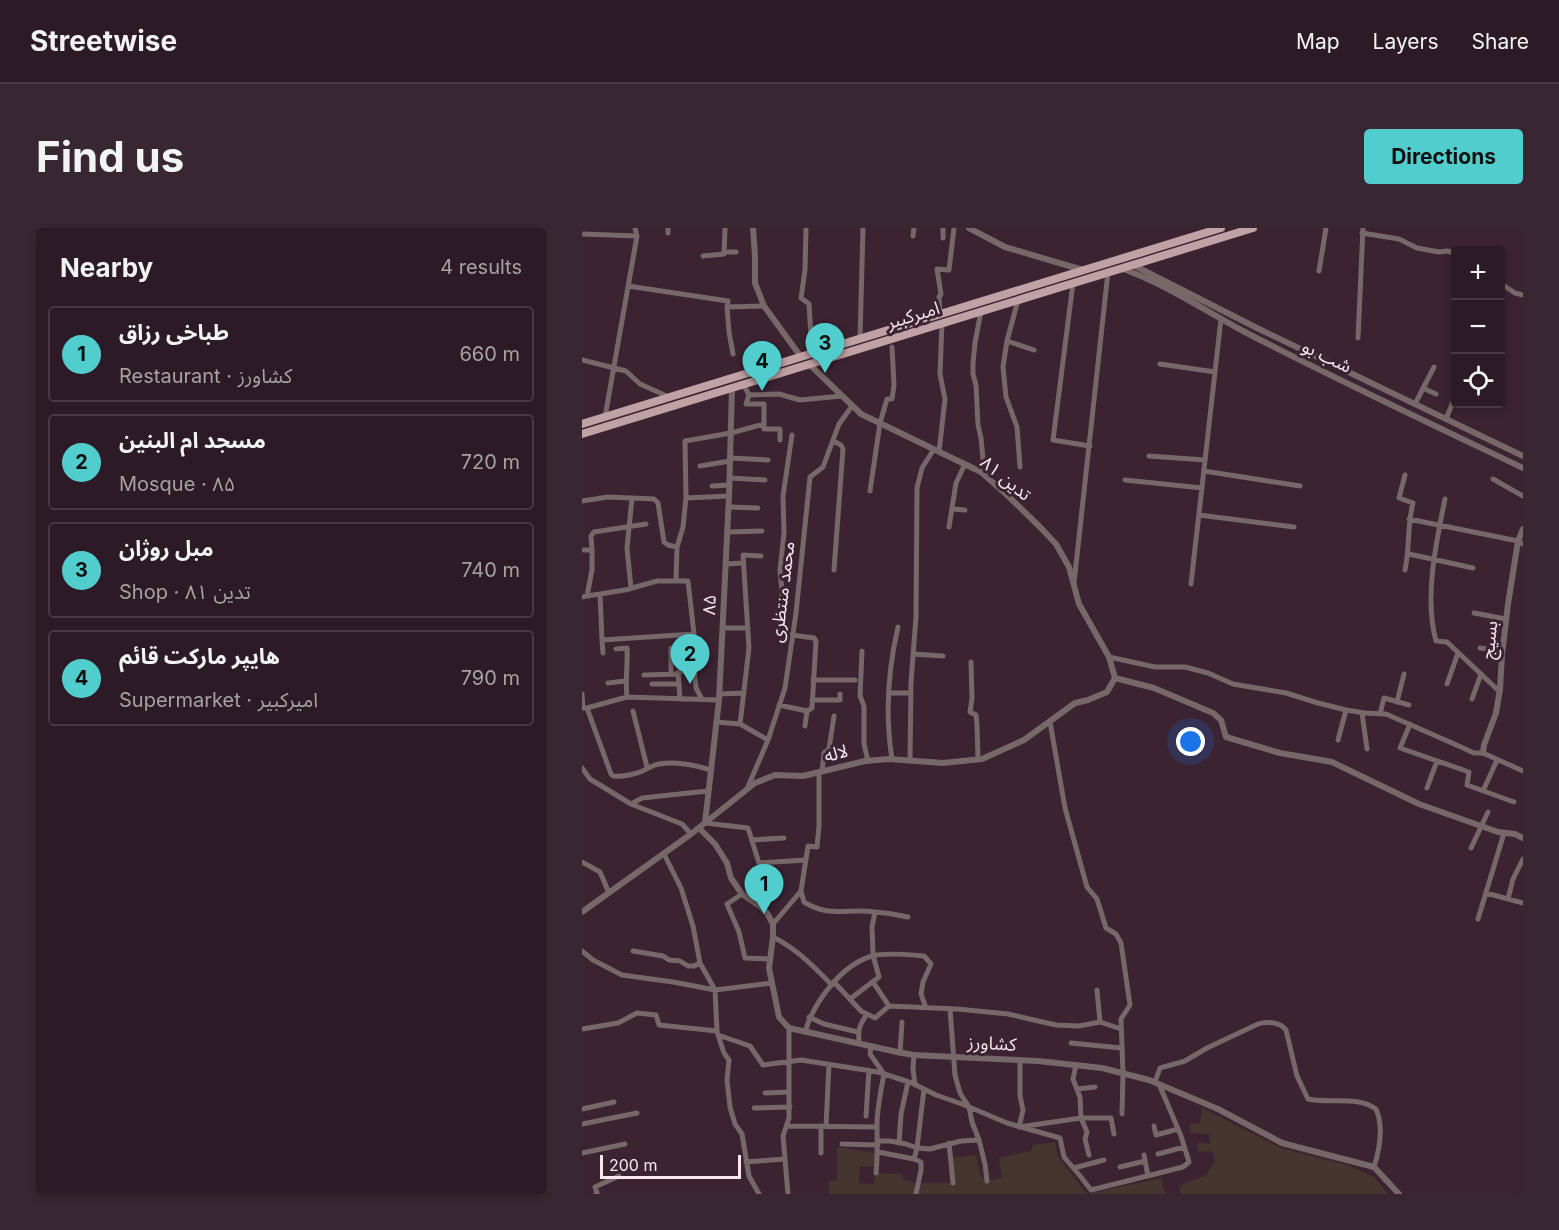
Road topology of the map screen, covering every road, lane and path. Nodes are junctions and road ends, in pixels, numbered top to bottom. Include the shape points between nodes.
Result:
1 (635, 228) edge
2 (724, 228) edge
3 (753, 228) edge
4 (806, 228) edge
5 (863, 228) edge
6 (914, 228) edge
7 (943, 228) edge
8 (954, 228) edge
9 (969, 228) edge
10 (1221, 228) edge
11 (1253, 228) edge
12 (1326, 228) edge
13 (1208, 230) edge
14 (590, 231) edge
15 (1362, 231) edge
16 (582, 234) edge
17 (637, 236) junction
18 (913, 236) dead end
19 (943, 238) dead end
20 (724, 252) junction
21 (736, 252) dead end
22 (1451, 252) edge
23 (703, 256) dead end
24 (1132, 265) junction
25 (1120, 268) junction
26 (1084, 270) junction
27 (1319, 271) dead end
28 (1108, 272) junction
29 (1073, 283) junction
30 (628, 286) junction
31 (1505, 286) edge
32 (1037, 289) junction
33 (1523, 295) edge
34 (1018, 300) junction
35 (764, 306) junction
36 (727, 307) junction
37 (981, 311) junction
38 (940, 313) junction
39 (1221, 318) junction
40 (942, 323) junction
41 (860, 338) junction
42 (1358, 338) dead end
43 (1007, 341) junction
44 (892, 347) dead end
45 (1034, 350) dead end
46 (812, 353) junction
47 (733, 354) dead end
48 (801, 357) junction
49 (582, 360) edge
50 (809, 364) junction
51 (1160, 364) dead end
52 (1434, 367) dead end
53 (612, 368) junction
54 (1215, 372) junction
55 (743, 384) junction
56 (732, 388) junction
57 (1423, 388) junction
58 (1436, 394) dead end
59 (694, 395) junction
60 (749, 395) junction
61 (842, 396) junction
62 (671, 398) junction
63 (683, 399) junction
64 (1415, 404) junction
65 (852, 406) junction
66 (1451, 407) edge
67 (604, 417) junction
68 (1446, 419) junction
69 (880, 423) junction
70 (582, 424) edge
71 (764, 424) junction
72 (731, 433) junction
73 (582, 434) edge
74 (792, 435) dead end
75 (780, 440) dead end
76 (833, 441) junction
77 (1090, 446) junction
78 (937, 451) junction
79 (1149, 456) dead end
80 (1523, 456) edge
81 (983, 459) dead end
82 (1205, 459) junction
83 (730, 460) junction
84 (768, 460) dead end
85 (965, 464) junction
86 (700, 466) dead end
87 (1020, 467) dead end
88 (1523, 468) edge
89 (1204, 471) junction
90 (1405, 474) dead end
91 (1493, 479) dead end
92 (765, 480) dead end
93 (1125, 480) dead end
94 (730, 482) junction
95 (712, 486) dead end
96 (1300, 486) dead end
97 (1202, 488) junction
98 (870, 491) dead end
99 (729, 496) junction
100 (1523, 496) edge
101 (632, 498) junction
102 (686, 498) junction
103 (1445, 499) dead end
104 (582, 501) edge
105 (729, 507) junction
106 (758, 508) dead end
107 (951, 509) junction
108 (965, 510) dead end
109 (1199, 515) junction
110 (1409, 519) junction
111 (646, 524) dead end
112 (1440, 525) junction
113 (629, 526) junction
114 (949, 527) dead end
115 (1294, 527) dead end
116 (1523, 529) edge
117 (762, 531) dead end
118 (728, 532) junction
119 (1520, 542) edge
120 (677, 547) junction
121 (582, 550) edge
122 (592, 550) junction
123 (1409, 554) junction
124 (761, 556) dead end
125 (1435, 560) junction
126 (743, 563) junction
127 (726, 564) junction
128 (1473, 568) dead end
129 (834, 570) dead end
130 (1405, 570) dead end
131 (676, 580) junction
132 (1191, 584) dead end
133 (1074, 586) junction
134 (631, 588) junction
135 (600, 594) junction
136 (585, 596) edge
137 (1474, 613) dead end
138 (1506, 619) junction
139 (898, 627) dead end
140 (723, 628) junction
141 (748, 628) junction
142 (694, 634) junction
143 (792, 635) junction
144 (602, 640) junction
145 (671, 648) dead end
146 (1480, 648) dead end
147 (616, 649) dead end
148 (862, 651) dead end
149 (1502, 651) junction
150 (603, 653) dead end
151 (1458, 653) junction
152 (913, 654) junction
153 (943, 656) dead end
154 (1109, 657) junction
155 (971, 662) dead end
156 (694, 670) junction
157 (671, 674) junction
158 (678, 674) junction
159 (1404, 674) dead end
160 (1481, 674) junction
161 (644, 675) dead end
162 (1115, 678) junction
163 (813, 680) junction
164 (855, 680) dead end
165 (626, 681) junction
166 (608, 683) dead end
167 (652, 684) dead end
168 (679, 684) junction
169 (1447, 684) dead end
170 (1500, 692) junction
171 (744, 693) junction
172 (889, 693) junction
173 (911, 693) junction
174 (582, 694) edge
175 (840, 694) dead end
176 (627, 697) junction
177 (719, 697) junction
178 (680, 699) junction
179 (702, 699) junction
180 (1472, 699) dead end
181 (812, 700) junction
182 (1397, 702) junction
183 (779, 705) junction
184 (1409, 705) dead end
185 (584, 708) edge
186 (1346, 710) junction
187 (633, 711) dead end
188 (807, 711) junction
189 (1362, 713) junction
190 (1380, 714) junction
191 (834, 716) dead end
192 (717, 722) junction
193 (1050, 722) junction
194 (740, 724) junction
195 (1410, 724) junction
196 (805, 726) dead end
197 (768, 740) junction
198 (1338, 740) dead end
199 (1367, 749) dead end
200 (1483, 753) junction
201 (892, 759) junction
202 (978, 759) junction
203 (1497, 760) junction
204 (868, 761) junction
205 (910, 761) junction
206 (1437, 761) junction
207 (647, 767) junction
208 (582, 768) edge
209 (711, 770) junction
210 (1523, 771) edge
211 (821, 772) junction
212 (1427, 788) dead end
213 (747, 789) junction
214 (708, 791) junction
215 (1483, 791) junction
216 (1514, 802) dead end
217 (631, 804) junction
218 (1488, 812) dead end
219 (702, 826) junction
220 (1482, 826) junction
221 (1504, 833) junction
222 (691, 834) junction
223 (784, 838) dead end
224 (1523, 838) edge
225 (752, 840) junction
226 (1471, 848) dead end
227 (664, 854) junction
228 (1523, 859) edge
229 (806, 860) junction
230 (582, 862) edge
231 (801, 891) junction
232 (609, 893) junction
233 (1486, 893) junction
234 (742, 894) junction
235 (1508, 899) junction
236 (1523, 903) edge
237 (582, 912) edge
238 (875, 912) junction
239 (908, 917) dead end
240 (1478, 919) dead end
241 (774, 924) junction
242 (773, 937) junction
243 (582, 951) edge
244 (633, 951) dead end
245 (873, 955) junction
246 (770, 959) junction
247 (700, 963) junction
248 (873, 982) junction
249 (772, 983) junction
250 (833, 984) junction
251 (715, 990) junction
252 (1097, 990) dead end
253 (850, 999) junction
254 (889, 1006) junction
255 (926, 1008) junction
256 (950, 1009) junction
257 (867, 1014) junction
258 (809, 1017) junction
259 (902, 1022) dead end
260 (1100, 1022) junction
261 (789, 1028) junction
262 (582, 1029) edge
263 (1121, 1029) junction
264 (805, 1032) junction
265 (858, 1032) junction
266 (718, 1033) junction
267 (1071, 1043) dead end
268 (859, 1044) junction
269 (871, 1046) junction
270 (1121, 1047) junction
271 (900, 1053) junction
272 (914, 1054) junction
273 (953, 1056) junction
274 (1020, 1060) junction
275 (789, 1062) junction
276 (829, 1064) junction
277 (1076, 1065) junction
278 (869, 1070) junction
279 (1123, 1073) junction
280 (884, 1074) junction
281 (908, 1082) junction
282 (1157, 1083) junction
283 (915, 1085) junction
284 (1095, 1087) dead end
285 (924, 1089) junction
286 (1077, 1089) junction
287 (789, 1092) junction
288 (765, 1093) dead end
289 (614, 1102) dead end
290 (789, 1107) junction
291 (969, 1107) junction
292 (754, 1108) dead end
293 (582, 1109) edge
294 (637, 1113) dead end
295 (1122, 1114) dead end
296 (866, 1116) dead end
297 (1081, 1118) junction
298 (582, 1124) edge
299 (787, 1126) junction
300 (823, 1126) junction
301 (1019, 1126) junction
302 (1154, 1126) dead end
303 (877, 1127) junction
304 (1178, 1130) junction
305 (1114, 1134) dead end
306 (979, 1140) junction
307 (878, 1143) junction
308 (899, 1143) junction
309 (949, 1143) junction
310 (625, 1144) dead end
311 (842, 1144) dead end
312 (1184, 1147) junction
313 (917, 1148) junction
314 (878, 1152) junction
315 (582, 1153) edge
316 (821, 1153) dead end
317 (1158, 1154) dead end
318 (1089, 1155) dead end
319 (785, 1159) junction
320 (914, 1159) junction
321 (1104, 1160) dead end
322 (746, 1162) junction
323 (1120, 1167) dead end
324 (1374, 1167) junction
325 (1074, 1168) junction
326 (876, 1173) dead end
327 (619, 1176) dead end
328 (1148, 1176) junction
329 (987, 1181) dead end
330 (953, 1183) dead end
331 (596, 1194) edge
332 (759, 1194) edge
333 (788, 1194) edge
334 (916, 1194) edge
335 (1399, 1194) edge

1 - 17 street
2 - 20 street
3 - 35 street via 754,283
4 - 46 street via 801,298 809,304
5 - 41 street
6 - 18 street
7 - 19 street
8 - 38 street via 950,270 937,269
9 - 26 street via 1005,247
10 - 13 main road, امیرکبیر
11 - 24 main road, امیرکبیر
12 - 27 street
13 - 26 main road, امیرکبیر
14 - 16 street
14 - 17 street
15 - 22 street via 1399,239 1417,248
15 - 42 street
17 - 30 street
20 - 21 street
20 - 23 street
24 - 25 main road, امیرکبیر
24 - 64 street, شب بو
25 - 28 main road, امیرکبیر
25 - 39 street, شب بو
26 - 32 main road, امیرکبیر
28 - 29 main road, امیرکبیر
28 - 77 street
29 - 32 main road, امیرکبیر
29 - 77 street via 1053,440
30 - 36 street via 728,301
30 - 53 street
31 - 33 street
32 - 34 main road, امیرکبیر
32 - 38 main road, امیرکبیر
34 - 37 main road, امیرکبیر
34 - 43 street
35 - 36 street
35 - 48 street
36 - 47 street
37 - 40 main road, امیرکبیر
37 - 81 street via 973,374
38 - 41 main road, امیرکبیر
39 - 54 street
39 - 88 street, شب بو
40 - 50 main road, امیرکبیر
40 - 78 street via 940,375 945,399
41 - 46 main road, امیرکبیر
43 - 45 street
43 - 87 street via 1003,367 1006,398 1017,427
44 - 69 street via 892,399 886,399
46 - 48 main road, امیرکبیر
48 - 59 main road, امیرکبیر
49 - 53 street
50 - 55 main road, امیرکبیر
50 - 61 street, تدین ۸۱
51 - 54 street
52 - 57 street
53 - 62 street via 626,371 640,384
53 - 67 street
54 - 82 street
55 - 56 main road, امیرکبیر
55 - 60 street
56 - 59 main road, امیرکبیر
56 - 72 street, ۸۵
57 - 58 street
57 - 64 street
59 - 63 main road, امیرکبیر
60 - 61 street via 779,394 800,400
60 - 71 street via 746,404 764,404
61 - 65 street, تدین ۸۱
62 - 63 main road, امیرکبیر
62 - 67 main road, امیرکبیر
63 - 73 main road, امیرکبیر
64 - 68 street, شب بو
65 - 69 street, تدین ۸۱
65 - 76 street, محمد منتظری
66 - 68 street
67 - 70 main road, امیرکبیر
68 - 80 street, شب بو
69 - 78 street, تدین ۸۱
69 - 98 street
71 - 72 street
71 - 75 street via 764,429 780,429
72 - 83 street, ۸۵
72 - 102 street via 685,441
74 - 143 street via 783,496 780,570 781,627
76 - 129 street via 843,449
76 - 143 street, محمد منتظری via 823,467 810,477
77 - 133 street
78 - 85 street, تدین ۸۱
78 - 152 street via 922,468 917,488
79 - 82 street
82 - 89 street
83 - 84 street
83 - 86 street
83 - 94 street, ۸۵
85 - 107 street
85 - 133 street, تدین ۸۱ via 981,472 1056,544
89 - 96 street
89 - 97 street
90 - 110 street via 1399,498 1413,503
91 - 100 street
92 - 94 street
93 - 97 street
94 - 95 street
94 - 99 street, ۸۵
97 - 109 street
99 - 102 street
99 - 105 street, ۸۵
101 - 104 street
101 - 113 street
101 - 120 street via 657,501 664,542
102 - 120 street
103 - 112 street
105 - 106 street
105 - 118 street, ۸۵
107 - 108 street
107 - 114 street
109 - 115 street
109 - 132 street
110 - 112 street
110 - 123 street
111 - 113 street
112 - 119 street
112 - 125 street
113 - 122 street via 594,532
113 - 134 street
116 - 119 street, بسیج
117 - 118 street
118 - 127 street, ۸۵
119 - 138 street, بسیج
120 - 131 street
121 - 122 street
122 - 136 street via 592,570
123 - 125 street
123 - 130 street
124 - 126 street via 743,555
125 - 128 street
125 - 151 street via 1430,596 1434,634 1436,641 1447,642
126 - 127 street
126 - 141 street
127 - 140 street, ۸۵
131 - 134 street
131 - 142 street via 689,582
133 - 154 street, تدین ۸۱ via 1079,604
134 - 135 street
135 - 136 street
135 - 144 street
137 - 138 street
138 - 149 street, بسیج
139 - 172 street
140 - 141 street
140 - 177 street, ۸۵
141 - 171 street
142 - 144 street
142 - 156 street
143 - 163 street via 815,639
143 - 183 street, محمد منتظری
144 - 150 street
145 - 157 street
146 - 149 street
147 - 165 street via 627,648
148 - 204 street via 860,696
149 - 170 street, بسیج
151 - 160 street
151 - 169 street
152 - 153 street
152 - 173 street
154 - 162 street, تدین ۸۱
154 - 186 street via 1155,667 1185,667 1233,684 1286,693
155 - 202 street via 970,712 976,716
156 - 158 street
156 - 179 street
157 - 158 street
157 - 161 street
158 - 168 street
159 - 182 street
160 - 170 street
160 - 180 street
162 - 193 street, لاله via 1107,692 1075,704
162 - 220 street via 1154,688 1213,714 1221,720 1226,737 1280,753 1332,762 1411,800
163 - 164 street
163 - 181 street
165 - 166 street
165 - 176 street
167 - 168 street
168 - 178 street
170 - 200 street, بسیج
171 - 177 street
171 - 194 street
172 - 173 street
172 - 201 street
173 - 205 street
174 - 185 street
175 - 181 street via 840,700
176 - 178 street
176 - 185 street
177 - 179 street
177 - 192 street, ۸۵
178 - 179 street
181 - 188 street via 812,708
182 - 184 street
182 - 190 street via 1384,698
183 - 188 street
183 - 197 street, محمد منتظری
185 - 207 street via 611,774 617,777
186 - 189 street
186 - 198 street
187 - 207 street
188 - 196 street
189 - 190 street
189 - 199 street
190 - 195 street
191 - 211 street
192 - 194 street
192 - 209 street, ۸۵
193 - 202 street, لاله via 1024,740
193 - 263 street via 1065,808 1087,887 1097,899 1106,928 1121,943 1130,1005 1121,1019
194 - 197 street
195 - 200 street via 1474,753
195 - 206 street via 1400,748
197 - 213 street, محمد منتظری
200 - 203 street
201 - 204 street, لاله
201 - 205 street, لاله
202 - 205 street, لاله
203 - 210 street
203 - 215 street
204 - 211 street, لاله
206 - 212 street
206 - 215 street via 1469,772 1467,785
207 - 209 street via 670,763
208 - 217 street via 590,779
209 - 214 street, ۸۵
211 - 213 street, لاله via 775,775
211 - 229 street via 817,847 808,846
213 - 219 street, لاله
214 - 217 street via 642,798
214 - 219 street, ۸۵
215 - 216 street
217 - 222 street via 682,824
218 - 220 street
219 - 222 street, لاله
219 - 225 street via 745,826
219 - 234 street
220 - 221 street
220 - 226 street
221 - 224 street
221 - 233 street
222 - 227 street, لاله
223 - 225 street
225 - 229 street via 759,862
227 - 232 street, لاله
227 - 247 street via 681,888
228 - 235 street
229 - 231 street
230 - 232 street via 600,872
231 - 238 street via 804,902 815,909
231 - 241 street
232 - 237 street, لاله
233 - 235 street
233 - 240 street
234 - 241 street via 767,913
234 - 246 street via 727,904 745,958
235 - 236 street
238 - 239 street
238 - 245 street
241 - 242 street
242 - 246 street
242 - 250 street via 807,959
243 - 251 street via 622,975
244 - 247 street via 663,956 688,966
245 - 248 street via 879,977
245 - 250 street via 851,967
245 - 255 street via 924,956 931,964 921,994
246 - 249 street
247 - 251 street
248 - 253 street
248 - 254 street
249 - 251 street
249 - 261 street via 779,1017
250 - 253 street
250 - 258 street
251 - 266 street
252 - 260 street
253 - 257 street
254 - 255 street
254 - 257 street via 875,1018
255 - 256 street
256 - 260 street via 1008,1014 1056,1025
256 - 273 street
257 - 265 street
258 - 264 street
258 - 265 street
259 - 271 street
260 - 263 street
261 - 264 street, کشاورز
261 - 275 street
262 - 266 street via 618,1023 637,1013 656,1015 659,1025
263 - 270 street
264 - 268 street, کشاورز
265 - 268 street
266 - 275 street via 750,1046 763,1065
266 - 322 street via 729,1060 730,1107 742,1134
267 - 270 street
268 - 269 street, کشاورز
269 - 271 street, کشاورز
269 - 280 street via 870,1054
270 - 279 street
271 - 272 street, کشاورز
272 - 273 street, کشاورز
272 - 283 street
273 - 274 street, کشاورز
273 - 291 street via 960,1094
274 - 277 street, کشاورز
274 - 301 street via 1023,1110
275 - 276 street
275 - 287 street
276 - 278 street
276 - 300 street
277 - 279 street, کشاورز
277 - 286 street via 1073,1079
278 - 280 street
278 - 296 street
279 - 282 street, کشاورز
279 - 295 street
280 - 281 street
280 - 303 street
281 - 283 street
281 - 308 street
282 - 304 street
282 - 324 street, کشاورز via 1282,1143
282 - 324 street via 1160,1068 1185,1061 1258,1024 1280,1025 1285,1029 1297,1076 1308,1099 1348,1101 1376,1109 1380,1146
283 - 285 street
284 - 286 street
285 - 291 street
285 - 313 street
286 - 297 street
287 - 288 street
287 - 290 street
289 - 293 street
290 - 292 street
290 - 299 street
291 - 301 street
291 - 306 street
294 - 298 street
297 - 301 street
297 - 305 street via 1111,1118
297 - 318 street
299 - 300 street
299 - 319 street via 783,1136
300 - 303 street
300 - 316 street
301 - 325 street via 1060,1138 1064,1157
302 - 304 street via 1156,1135
303 - 307 street
304 - 312 street
306 - 309 street
306 - 329 street
307 - 308 street
307 - 311 street
307 - 314 street
308 - 313 street
309 - 313 street
309 - 330 street
310 - 315 street
312 - 317 street
312 - 328 street via 1189,1162 1183,1167
313 - 320 street
314 - 320 street
314 - 326 street
319 - 322 street
319 - 333 street
320 - 334 street via 921,1162
321 - 325 street
322 - 332 street
323 - 328 street via 1145,1158
324 - 335 street
325 - 328 street via 1091,1190
327 - 331 street via 595,1187

